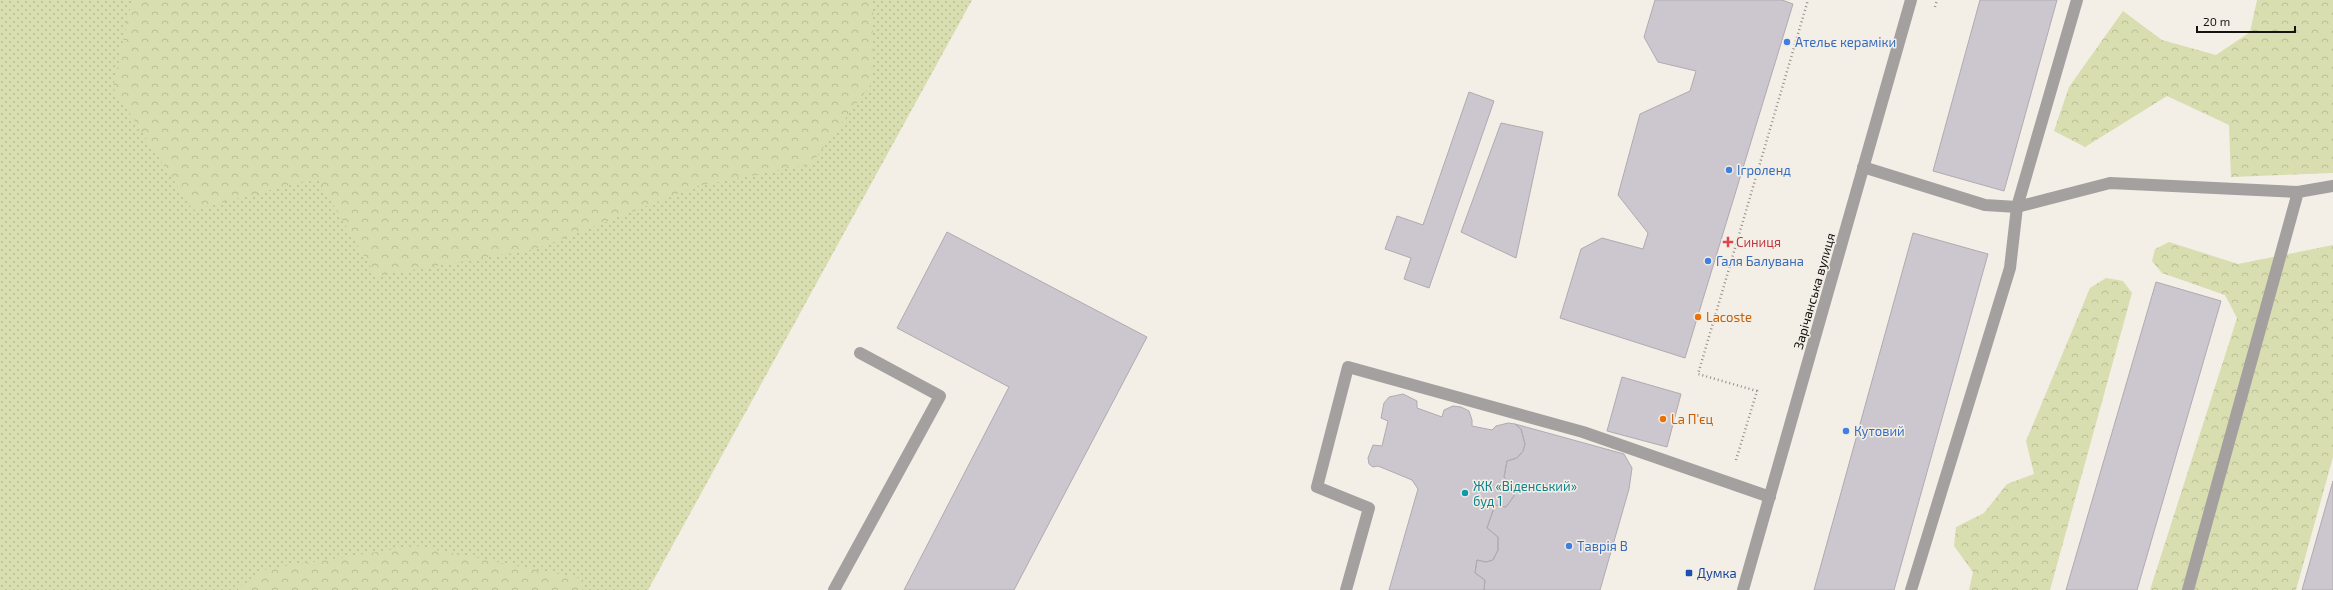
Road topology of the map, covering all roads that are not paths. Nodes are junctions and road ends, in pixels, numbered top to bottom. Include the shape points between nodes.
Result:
1 (1911, 0) edge
2 (2077, 0) edge
3 (1863, 167) junction
4 (2333, 186) edge
5 (2298, 192) junction
6 (2017, 207) junction
7 (860, 353) dead end
8 (1770, 497) junction
9 (834, 590) edge
10 (1346, 590) edge
11 (1743, 590) edge
12 (1911, 590) edge
13 (2188, 590) edge

1 - 3 street, Зарічанська вулиця
2 - 6 street
3 - 6 street via 1985,205
3 - 8 street, Зарічанська вулиця
4 - 5 street
5 - 6 street via 2110,183
5 - 13 street
6 - 12 street via 2010,268
7 - 9 street via 940,396
8 - 10 street via 1583,432 1348,367 1317,487 1369,508
8 - 11 street, Зарічанська вулиця

